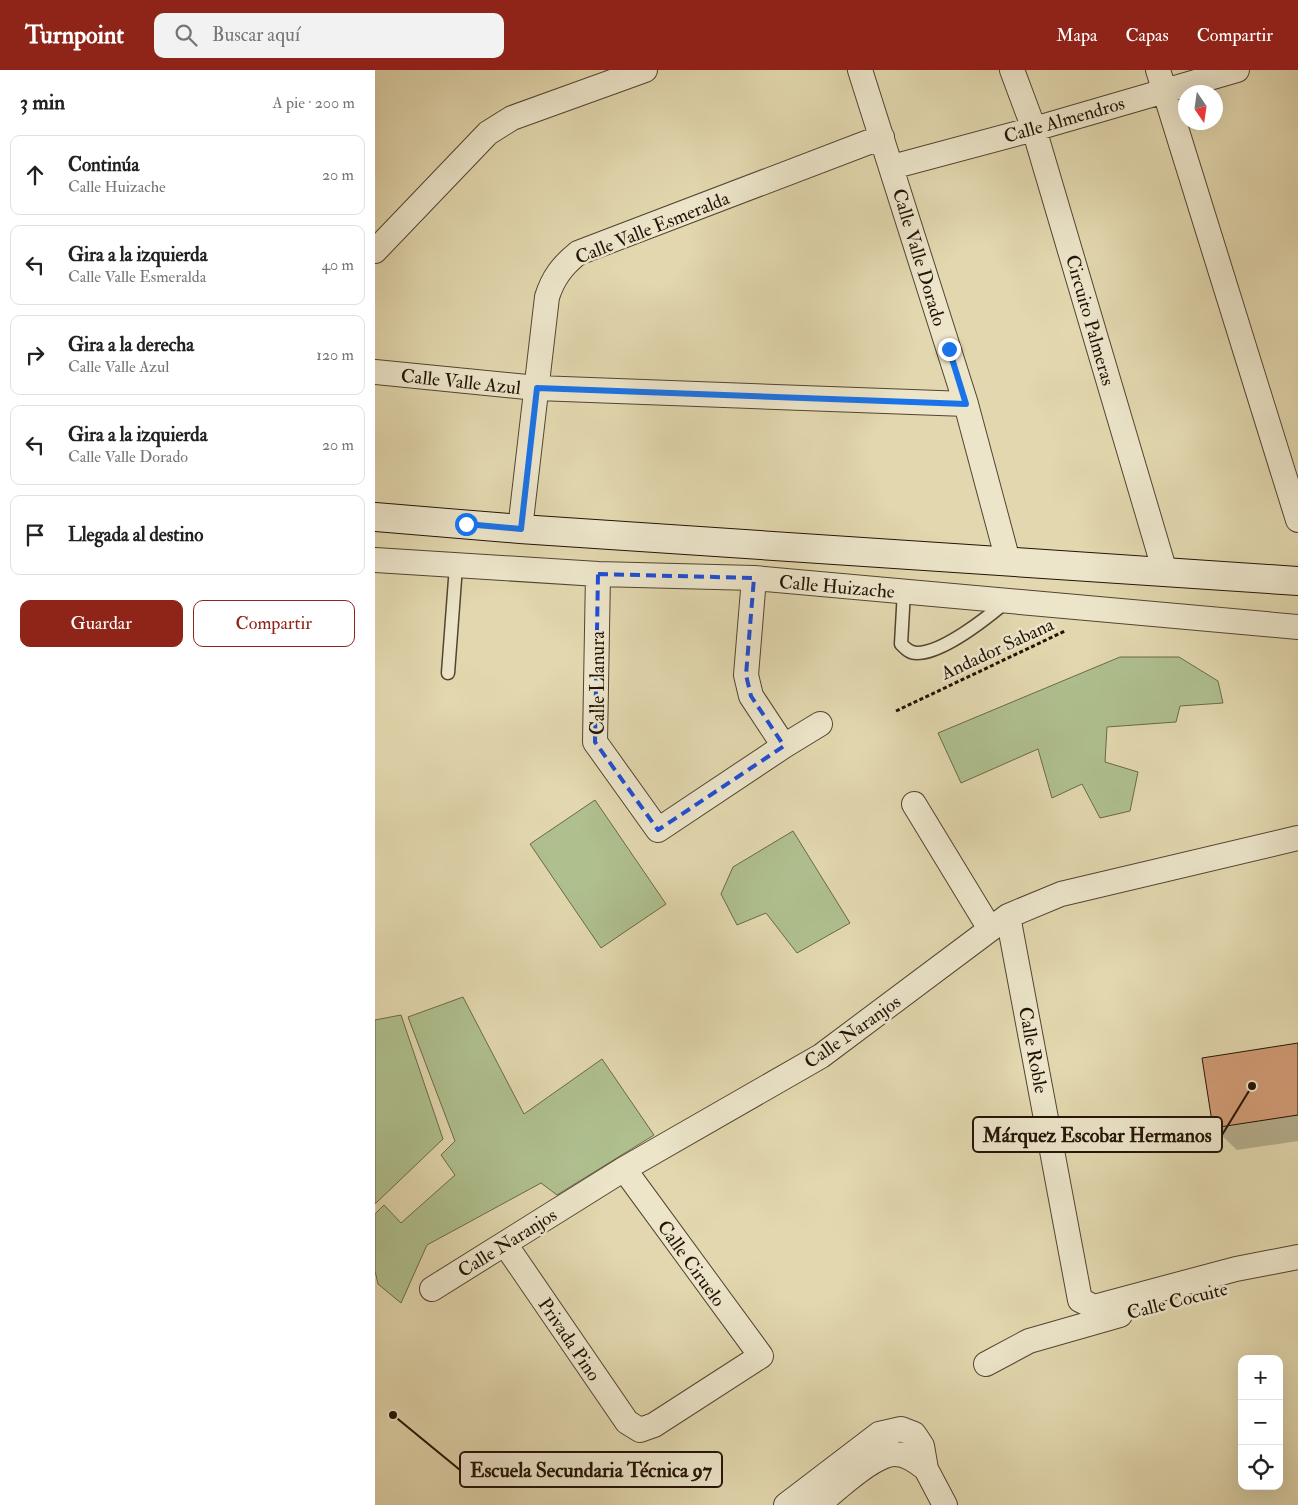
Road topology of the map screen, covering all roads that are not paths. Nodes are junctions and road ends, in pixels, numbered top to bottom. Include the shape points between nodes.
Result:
1 (645, 70) edge
2 (860, 70) edge
3 (1012, 70) edge
4 (1237, 70) edge
5 (1162, 80) edge
6 (1034, 129) junction
7 (882, 137) junction
8 (891, 167) junction
9 (375, 251) edge
10 (375, 372) edge
11 (537, 388) junction
12 (966, 404) junction
13 (375, 517) edge
14 (1298, 520) edge
15 (521, 529) junction
16 (375, 561) edge
17 (1008, 561) junction
18 (456, 566) junction
19 (1165, 572) junction
20 (598, 574) junction
21 (754, 578) junction
22 (1298, 581) edge
23 (904, 591) junction
24 (1008, 600) junction
25 (1298, 628) edge
26 (449, 673) dead end
27 (820, 724) dead end
28 (784, 746) junction
29 (914, 804) dead end
30 (1298, 838) edge
31 (999, 923) junction
32 (624, 1169) junction
33 (1059, 1184) junction
34 (505, 1244) junction
35 (1289, 1260) edge
36 (432, 1289) dead end
37 (1094, 1307) joint
38 (1070, 1328) junction
39 (986, 1364) dead end
40 (640, 1430) joint
41 (926, 1469) junction
42 (785, 1505) edge
43 (818, 1505) edge
44 (945, 1505) edge

1 - 9 street via 512,118 488,133
2 - 7 street, Calle Valle Dorado
3 - 6 street, Circuito Palmeras
4 - 5 street, Calle Almendros
5 - 6 street, Calle Almendros
5 - 14 street
6 - 8 street, Calle Almendros
6 - 19 street, Circuito Palmeras
7 - 8 street, Calle Valle Dorado
7 - 11 street, Calle Valle Esmeralda via 578,253 558,272 547,297
8 - 12 street, Calle Valle Dorado
10 - 11 street, Calle Valle Azul
11 - 12 street, Calle Valle Azul
11 - 15 street, Calle Valle Esmeralda
12 - 17 street, Calle Valle Dorado
13 - 15 main road, Calle Huizache
15 - 17 main road, Calle Huizache
16 - 18 street, Calle Huizache
17 - 19 main road, Calle Huizache
18 - 20 street, Calle Huizache
18 - 26 lane
19 - 22 main road, Calle Huizache
20 - 21 street, Calle Huizache
20 - 28 street, Calle Llanura via 595,742 658,830
21 - 23 street, Calle Huizache
21 - 28 street via 746,675 751,696
23 - 24 street, Calle Huizache
23 - 24 lane via 901,644 916,654 982,623
24 - 25 street, Calle Huizache
27 - 28 street
29 - 31 street
30 - 31 street, Calle Naranjos via 1061,894
31 - 32 street, Calle Naranjos via 821,1056
31 - 33 street, Calle Roble
32 - 34 street, Calle Naranjos
32 - 40 street, Calle Ciruelo via 761,1356 654,1425
33 - 37 street, Calle Roble via 1080,1300
33 - 38 street, Calle Roble via 1055,1236
34 - 36 street, Calle Naranjos
34 - 40 street, Privada Pino via 627,1422
35 - 37 street, Calle Cocuite via 1236,1269
35 - 38 street, Calle Cocuite via 1239,1284
38 - 39 street, Calle Cocuite via 1029,1341
41 - 42 street via 922,1446 914,1434 901,1429 879,1434
41 - 43 street via 912,1458 895,1454 876,1460
41 - 44 street

